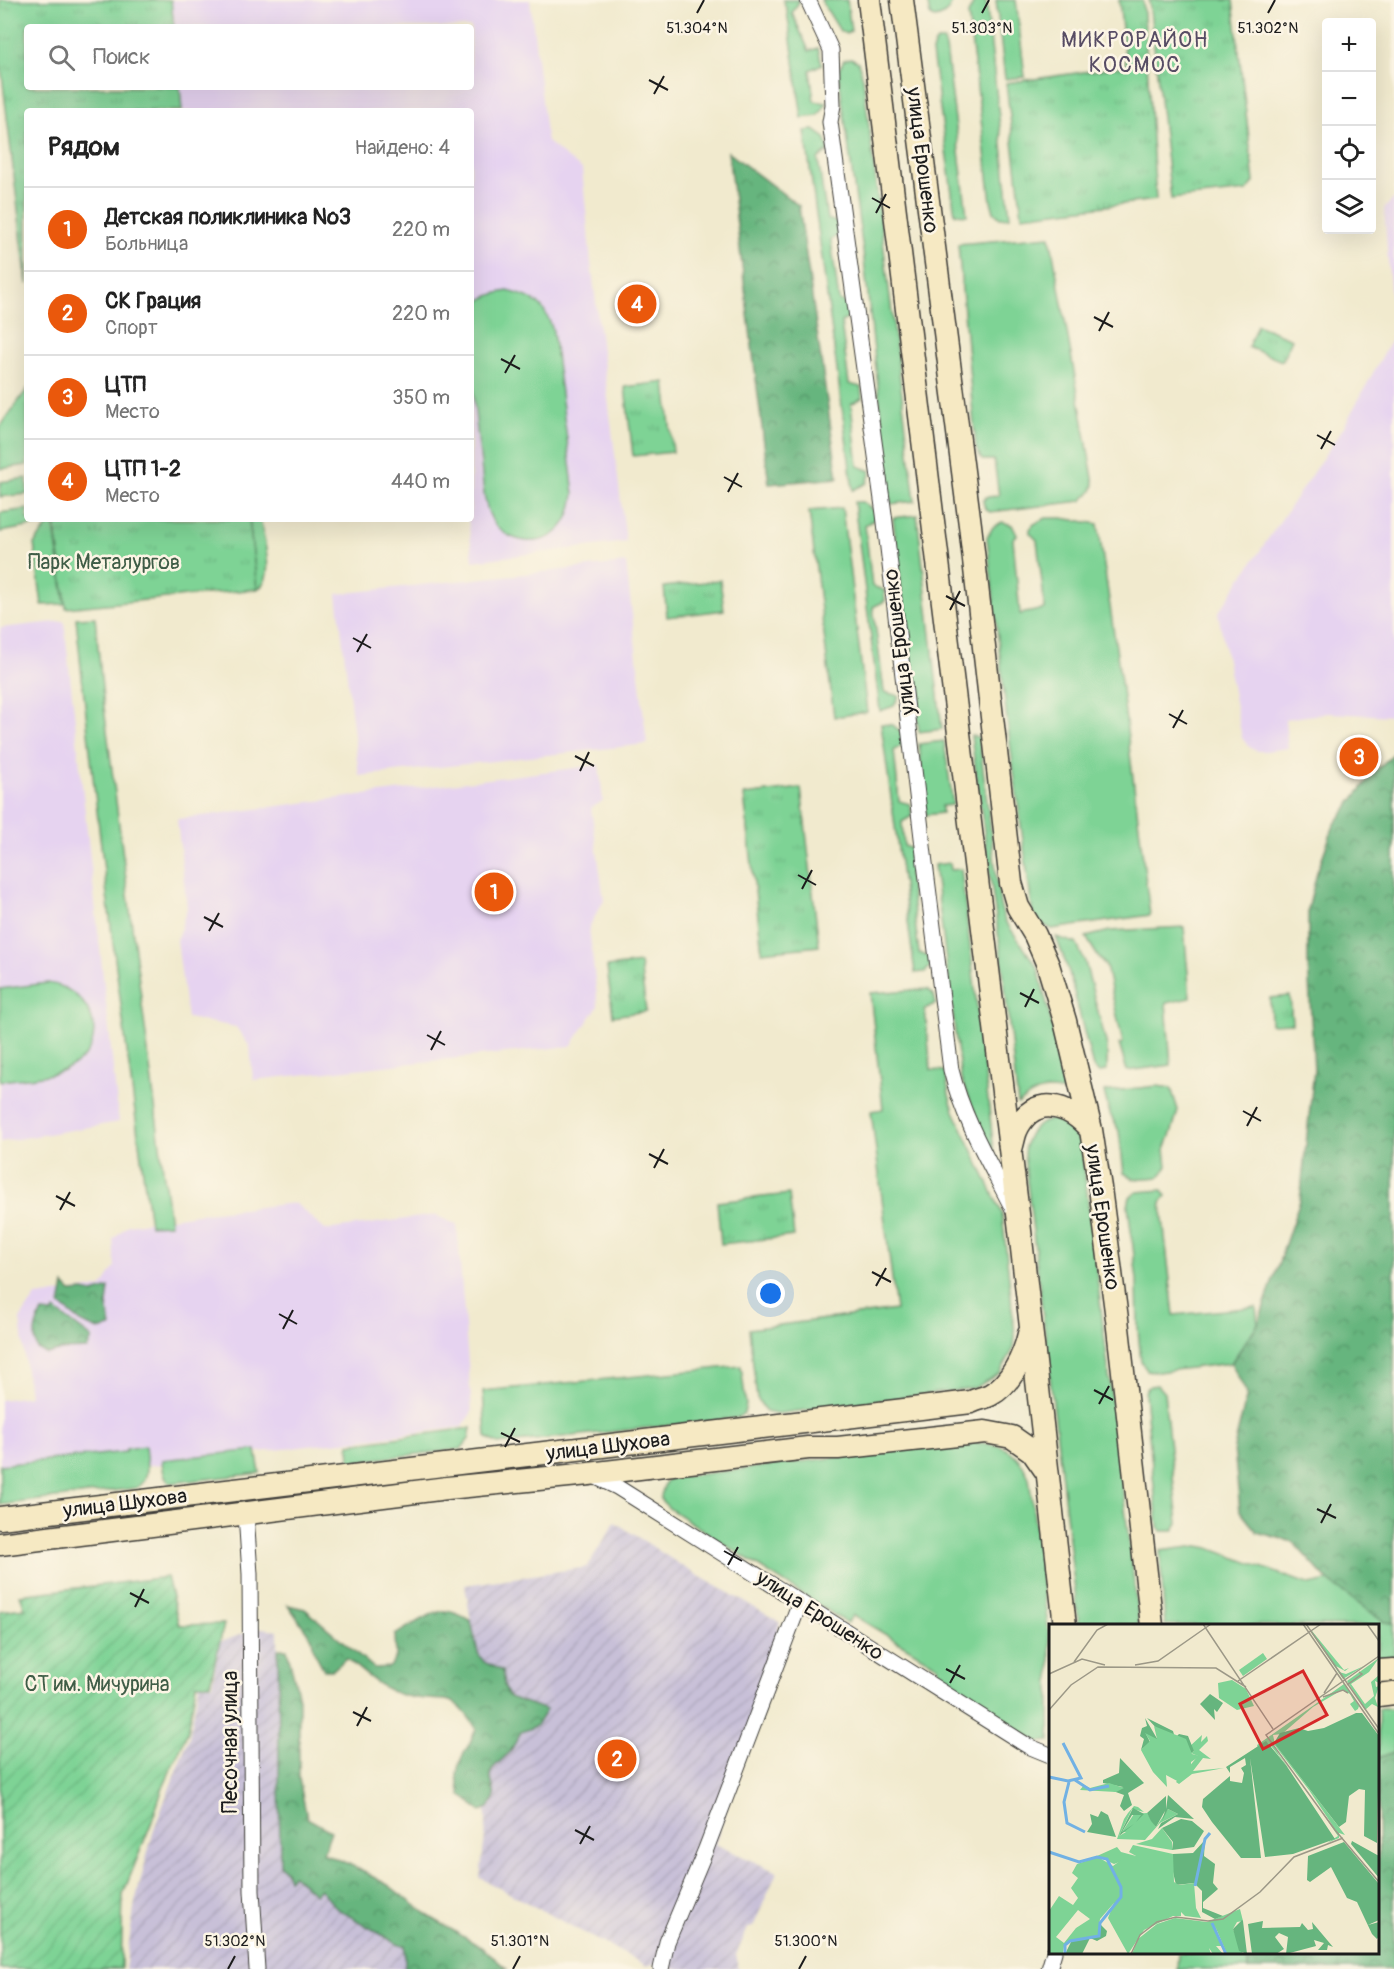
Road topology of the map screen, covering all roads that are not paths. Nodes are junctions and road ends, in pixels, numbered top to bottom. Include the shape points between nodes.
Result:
1 (808, 0) edge
2 (869, 0) edge
3 (902, 0) edge
4 (1091, 1130) junction
5 (1011, 1151) junction
6 (1019, 1222) junction
7 (1031, 1327) junction
8 (1047, 1471) junction
9 (589, 1474) junction
10 (243, 1489) junction
11 (158, 1498) junction
12 (246, 1514) junction
13 (0, 1518) edge
14 (160, 1524) junction
15 (0, 1544) edge
16 (800, 1602) junction
17 (1065, 1624) edge
18 (1152, 1624) edge
19 (1394, 1670) edge
20 (1379, 1671) edge
21 (1394, 1693) edge
22 (1379, 1695) edge
23 (1049, 1753) edge
24 (1054, 1954) edge
25 (257, 1969) edge
26 (661, 1969) edge
27 (1049, 1969) edge

1 - 6 street, улица Ерошенко via 831,50 830,122 886,525 951,1070 957,1092
2 - 5 main road, улица Ерошенко
3 - 4 main road, улица Ерошенко via 970,525 1011,883 1018,907 1048,965
4 - 5 main road, улица Ерошенко via 1069,1110 1041,1107 1026,1116 1016,1130
4 - 18 main road, улица Ерошенко via 1112,1275
5 - 6 main road, улица Ерошенко
6 - 7 main road, улица Ерошенко
7 - 8 main road, улица Ерошенко
7 - 10 main road, улица Шухова via 1025,1352 1008,1379 992,1395 971,1402
8 - 9 main road, улица Шухова via 1032,1451 1012,1437 985,1432
8 - 17 main road, улица Ерошенко
9 - 12 main road, улица Шухова
9 - 16 street, улица Ерошенко via 617,1487
10 - 11 main road, улица Шухова
10 - 12 main road
11 - 13 main road, улица Шухова
11 - 14 main road
12 - 14 main road, улица Шухова
12 - 25 street, Песочная улица via 250,1574 252,1891
14 - 15 main road, улица Шухова
16 - 23 street, улица Ерошенко via 1028,1746
16 - 26 street via 667,1942
19 - 20 main road
21 - 22 main road
24 - 27 street

